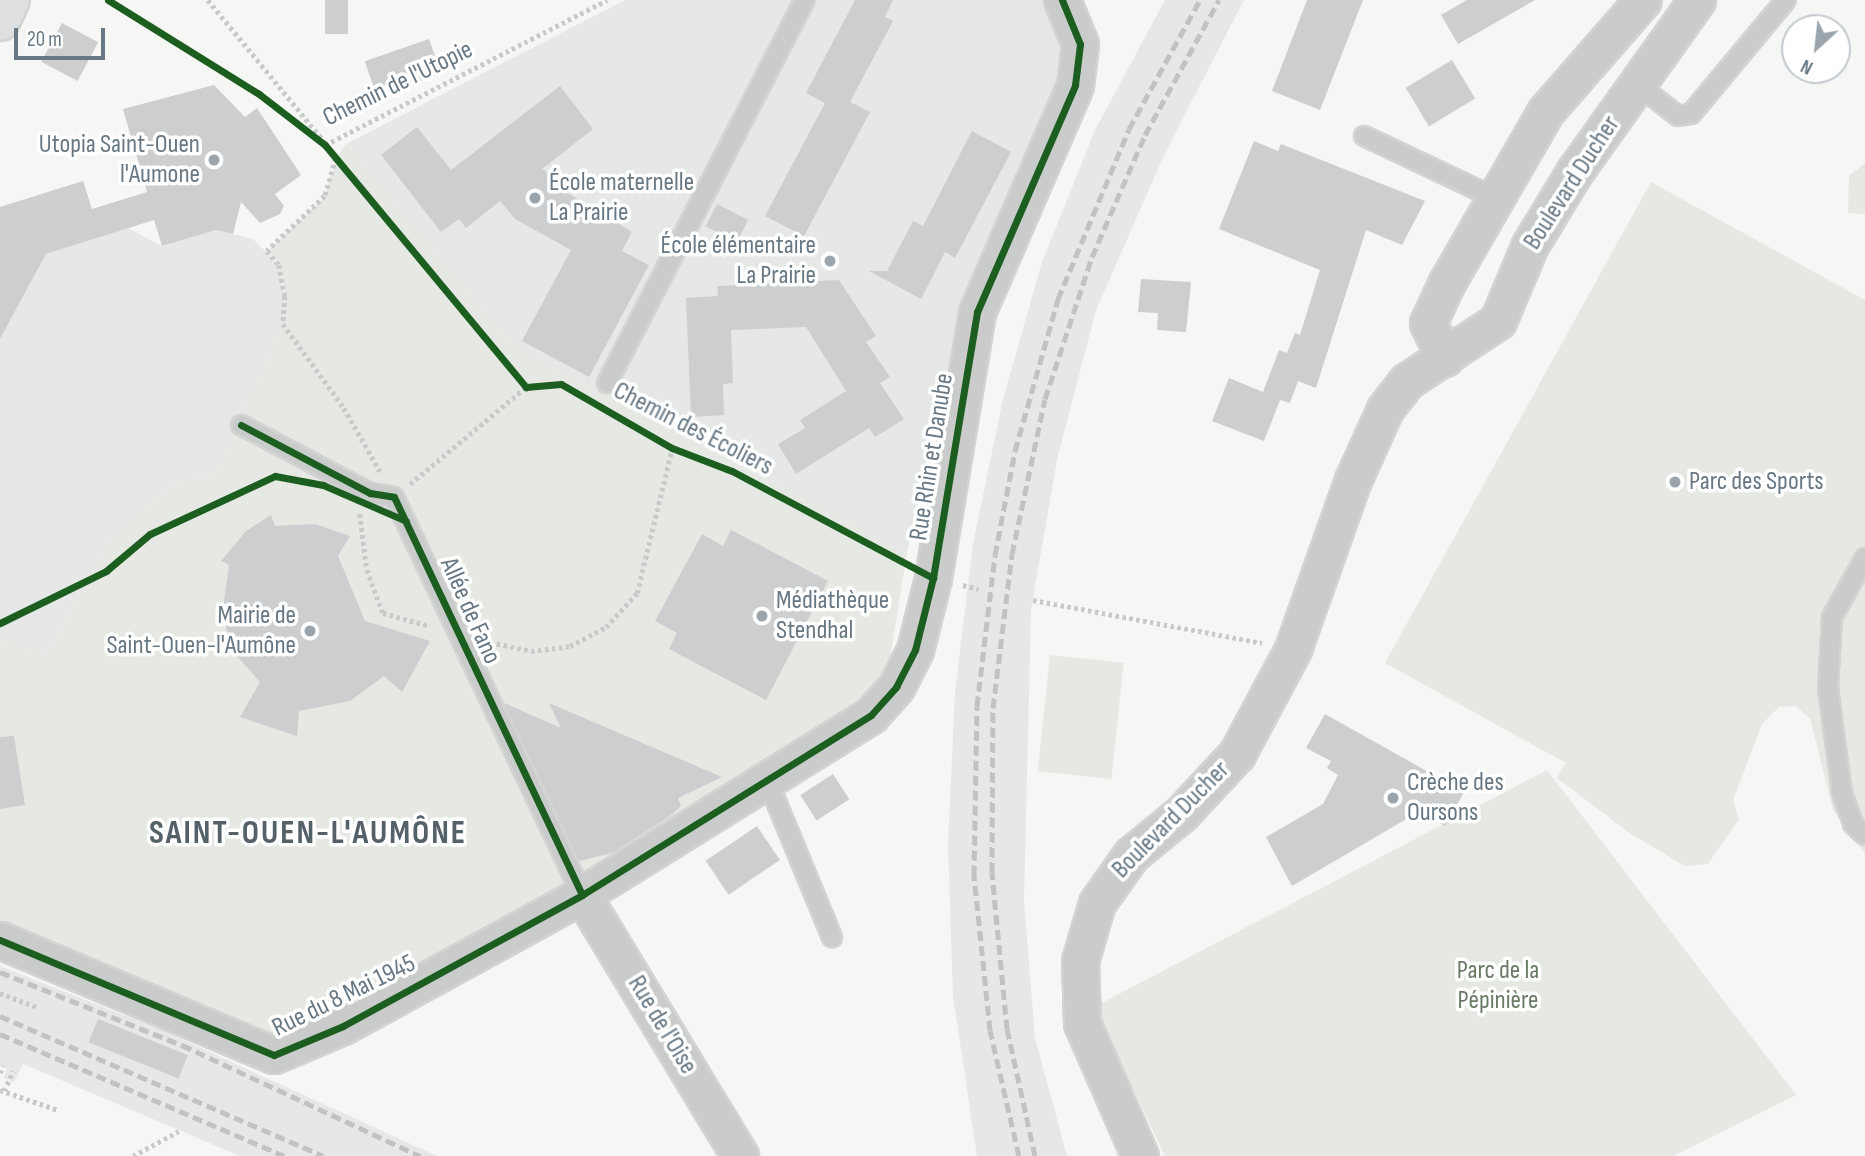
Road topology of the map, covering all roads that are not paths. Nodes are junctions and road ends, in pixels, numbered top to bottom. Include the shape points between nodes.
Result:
1 (10, 0) edge
2 (805, 0) edge
3 (1062, 0) edge
4 (1643, 0) edge
5 (1697, 0) edge
6 (1786, 0) edge
7 (0, 21) edge
8 (1637, 84) junction
9 (1364, 136) dead end
10 (1495, 198) junction
11 (1540, 228) junction
12 (1445, 358) junction
13 (607, 383) dead end
14 (241, 425) dead end
15 (1865, 558) edge
16 (768, 782) junction
17 (1865, 835) edge
18 (582, 895) junction
19 (832, 937) dead end
20 (0, 940) edge
21 (740, 1156) edge
22 (1140, 1156) edge

1 - 7 main road
2 - 13 lane
3 - 16 street, Rue Rhin et Danube via 1080,44 1075,85 977,312 933,578 915,650 896,687 871,715
4 - 10 street, Boulevard Ducher via 1546,111
5 - 8 street, Boulevard Ducher
6 - 8 lane via 1691,114 1678,116
8 - 11 street, Boulevard Ducher
9 - 10 lane
10 - 11 street
10 - 12 street, Boulevard Ducher via 1428,323
11 - 12 street, Boulevard Ducher via 1498,321
12 - 22 street, Boulevard Ducher via 1407,382 1385,409 1353,480 1293,649 1237,754 1111,876 1086,927 1077,991 1082,1023
14 - 18 lane, Allée de Fano via 370,493 394,497
15 - 17 lane via 1832,617 1828,688 1842,793 1853,824
16 - 18 street, Rue Rhin et Danube
16 - 19 lane
18 - 20 street, Rue du 8 Mai 1945 via 343,1026 274,1055
18 - 21 street, Rue de l'Oise

